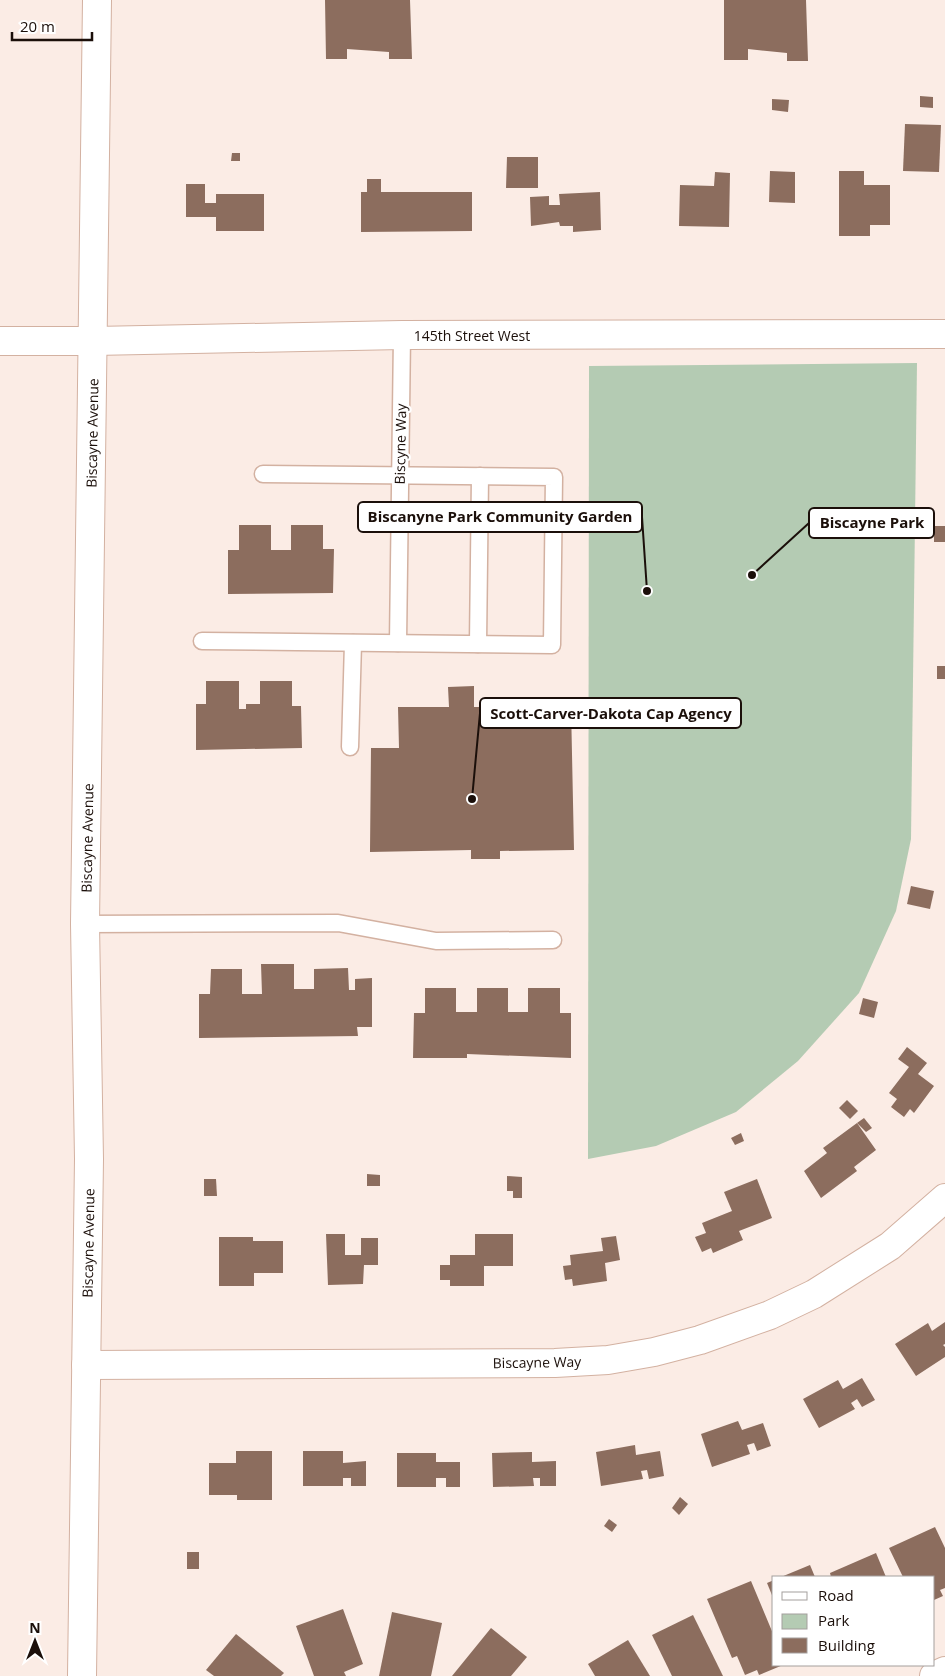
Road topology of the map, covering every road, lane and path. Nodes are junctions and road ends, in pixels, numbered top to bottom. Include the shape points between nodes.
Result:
1 (97, 0) edge
2 (945, 334) edge
3 (402, 335) junction
4 (0, 341) edge
5 (94, 341) junction
6 (263, 474) dead end
7 (400, 475) junction
8 (480, 476) junction
9 (202, 641) dead end
10 (353, 643) junction
11 (398, 643) junction
12 (478, 644) junction
13 (350, 747) dead end
14 (85, 924) junction
15 (553, 940) dead end
16 (945, 1198) edge
17 (86, 1365) junction
18 (82, 1676) edge

1 - 5 street, Biscayne Avenue
2 - 3 street, 145th Street West
3 - 5 street, 145th Street West
3 - 7 lane, Biscyne Way
4 - 5 street, 145th Street West
5 - 14 street, Biscayne Avenue
6 - 7 lane
7 - 8 lane
7 - 11 lane, Biscyne Way
8 - 12 lane
8 - 12 lane via 554,477 552,645
9 - 10 lane
10 - 11 lane
10 - 13 lane
11 - 12 lane
14 - 15 lane via 338,923 436,941
14 - 17 street, Biscayne Avenue via 89,1159
16 - 17 street, Biscayne Way via 890,1246 814,1294 732,1330 654,1352 608,1360 555,1363
17 - 18 street, Biscayne Avenue

